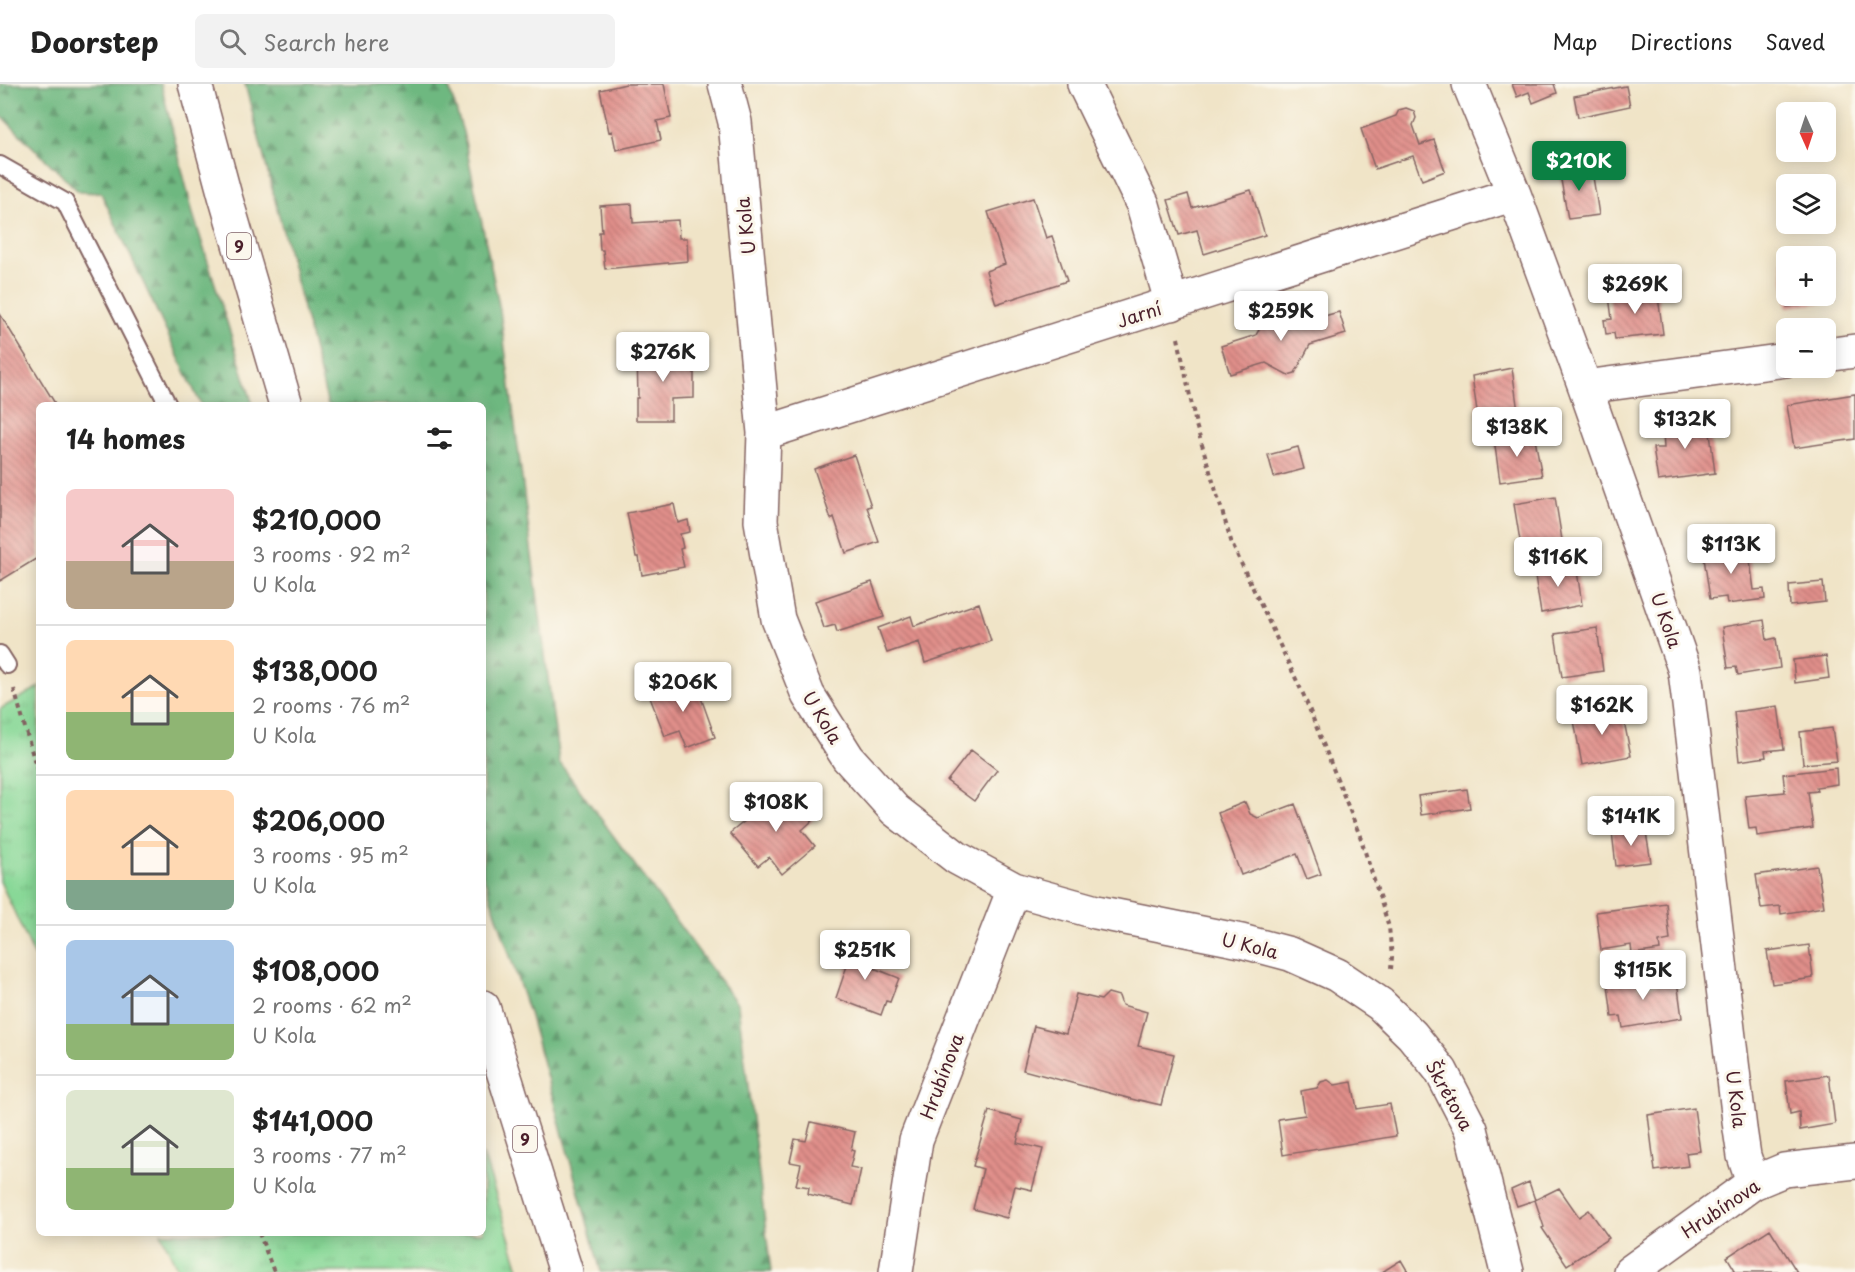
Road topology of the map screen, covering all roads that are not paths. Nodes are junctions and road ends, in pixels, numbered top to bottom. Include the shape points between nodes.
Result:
1 (195, 84) edge
2 (725, 84) edge
3 (1084, 84) edge
4 (1468, 84) edge
5 (0, 165) edge
6 (1514, 194) junction
7 (1172, 304) junction
8 (1855, 351) edge
9 (1836, 354) edge
10 (1776, 361) edge
11 (1585, 387) junction
12 (166, 402) edge
13 (285, 402) edge
14 (764, 433) junction
15 (1014, 889) junction
16 (1380, 1004) joint
17 (486, 1017) edge
18 (1855, 1162) edge
19 (1753, 1183) junction
20 (566, 1272) edge
21 (896, 1272) edge
22 (1507, 1272) edge
23 (1630, 1272) edge

1 - 13 street, 9
2 - 14 street, U Kola via 735,122
3 - 7 street via 1143,205
4 - 6 street, U Kola
5 - 12 lane via 65,202
6 - 7 street, Jarní
6 - 11 street, U Kola
7 - 14 street, Jarní
8 - 9 street
10 - 11 street
11 - 19 street, U Kola via 1685,671 1740,1129
14 - 15 street, U Kola via 761,521 778,619 808,695 848,759 895,810 957,858
15 - 16 street, U Kola via 1096,912 1290,954 1337,975
15 - 21 street, Hrubínova via 916,1140
16 - 22 street, Škrétova via 1441,1071 1471,1129
17 - 20 street, 9
18 - 19 street, Hrubínova via 1785,1170
19 - 23 street, Hrubínova

